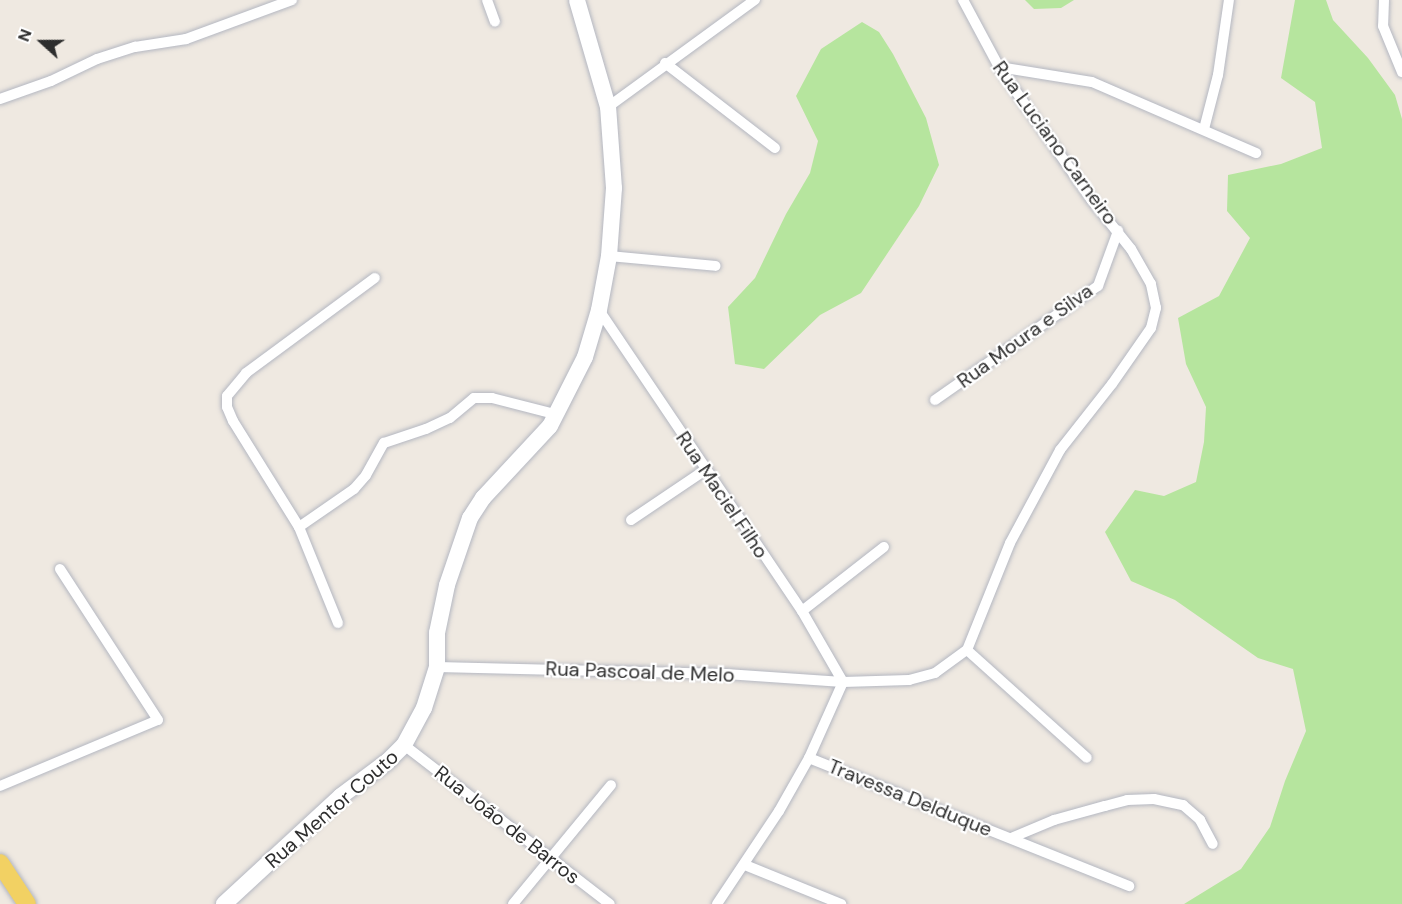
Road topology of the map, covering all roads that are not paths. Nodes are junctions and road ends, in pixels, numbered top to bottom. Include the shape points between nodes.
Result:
1 (292, 0) edge
2 (487, 0) edge
3 (577, 0) edge
4 (755, 0) edge
5 (963, 0) edge
6 (1229, 0) edge
7 (1384, 0) edge
8 (495, 22) dead end
9 (665, 63) junction
10 (999, 67) junction
11 (1402, 72) edge
12 (0, 99) edge
13 (608, 107) junction
14 (1204, 129) junction
15 (775, 148) dead end
16 (1256, 153) dead end
17 (1118, 231) junction
18 (609, 256) junction
19 (716, 266) dead end
20 (375, 278) dead end
21 (599, 310) junction
22 (935, 400) dead end
23 (555, 414) junction
24 (705, 470) junction
25 (631, 520) dead end
26 (299, 527) junction
27 (884, 547) dead end
28 (60, 569) dead end
29 (802, 611) junction
30 (338, 623) dead end
31 (967, 650) junction
32 (438, 668) junction
33 (843, 681) junction
34 (404, 745) junction
35 (809, 758) junction
36 (1087, 758) dead end
37 (611, 785) dead end
38 (0, 786) edge
39 (1011, 838) junction
40 (1213, 844) dead end
41 (551, 859) junction
42 (0, 863) edge
43 (745, 865) junction
44 (6, 881) edge
45 (1129, 886) dead end
46 (27, 904) edge
47 (224, 904) edge
48 (513, 904) edge
49 (610, 904) edge
50 (717, 904) edge
51 (841, 904) edge

1 - 12 street via 186,39 135,47 97,59
2 - 8 street
3 - 13 street, Rua Mentor Couto
4 - 9 street
5 - 10 street, Rua Luciano Carneiro
6 - 14 street via 1218,75
7 - 11 street via 1383,26
9 - 13 street
9 - 15 street
10 - 14 street via 1092,82
10 - 17 street, Rua Luciano Carneiro via 1091,199
13 - 18 street, Rua Mentor Couto via 614,188
14 - 16 street
17 - 22 street, Rua Moura e Silva via 1098,286
17 - 31 street, Rua Luciano Carneiro via 1152,284 1156,308 1151,328 1060,450 1010,543
18 - 19 street
18 - 21 street, Rua Mentor Couto
20 - 26 street via 246,374 227,396 232,422
21 - 23 street, Rua Mentor Couto via 585,357
21 - 24 street, Rua Maciel Filho
23 - 26 street via 492,398 474,398 450,418 384,443 354,489
23 - 32 street, Rua Mentor Couto via 550,426 483,498 470,518 447,585 437,633
24 - 25 street
24 - 29 street, Rua Maciel Filho
26 - 30 street
27 - 29 street
28 - 38 street via 158,720
29 - 33 street, Rua Maciel Filho
31 - 33 street, Rua Pascoal de Melo via 927,676 879,682
31 - 36 street
32 - 33 street, Rua Pascoal de Melo
32 - 34 street, Rua Mentor Couto via 424,708
33 - 35 street
34 - 41 street, Rua João de Barros
34 - 47 street, Rua Mentor Couto via 341,796
35 - 39 street, Travessa Delduque
35 - 43 street
37 - 41 street
39 - 40 street, Travessa Delduque via 1054,820 1116,803 1154,799 1183,805 1200,819
39 - 45 street, Travessa Delduque
41 - 48 street
41 - 49 street, Rua João de Barros
42 - 44 main road
43 - 50 street
43 - 51 street
44 - 46 main road

